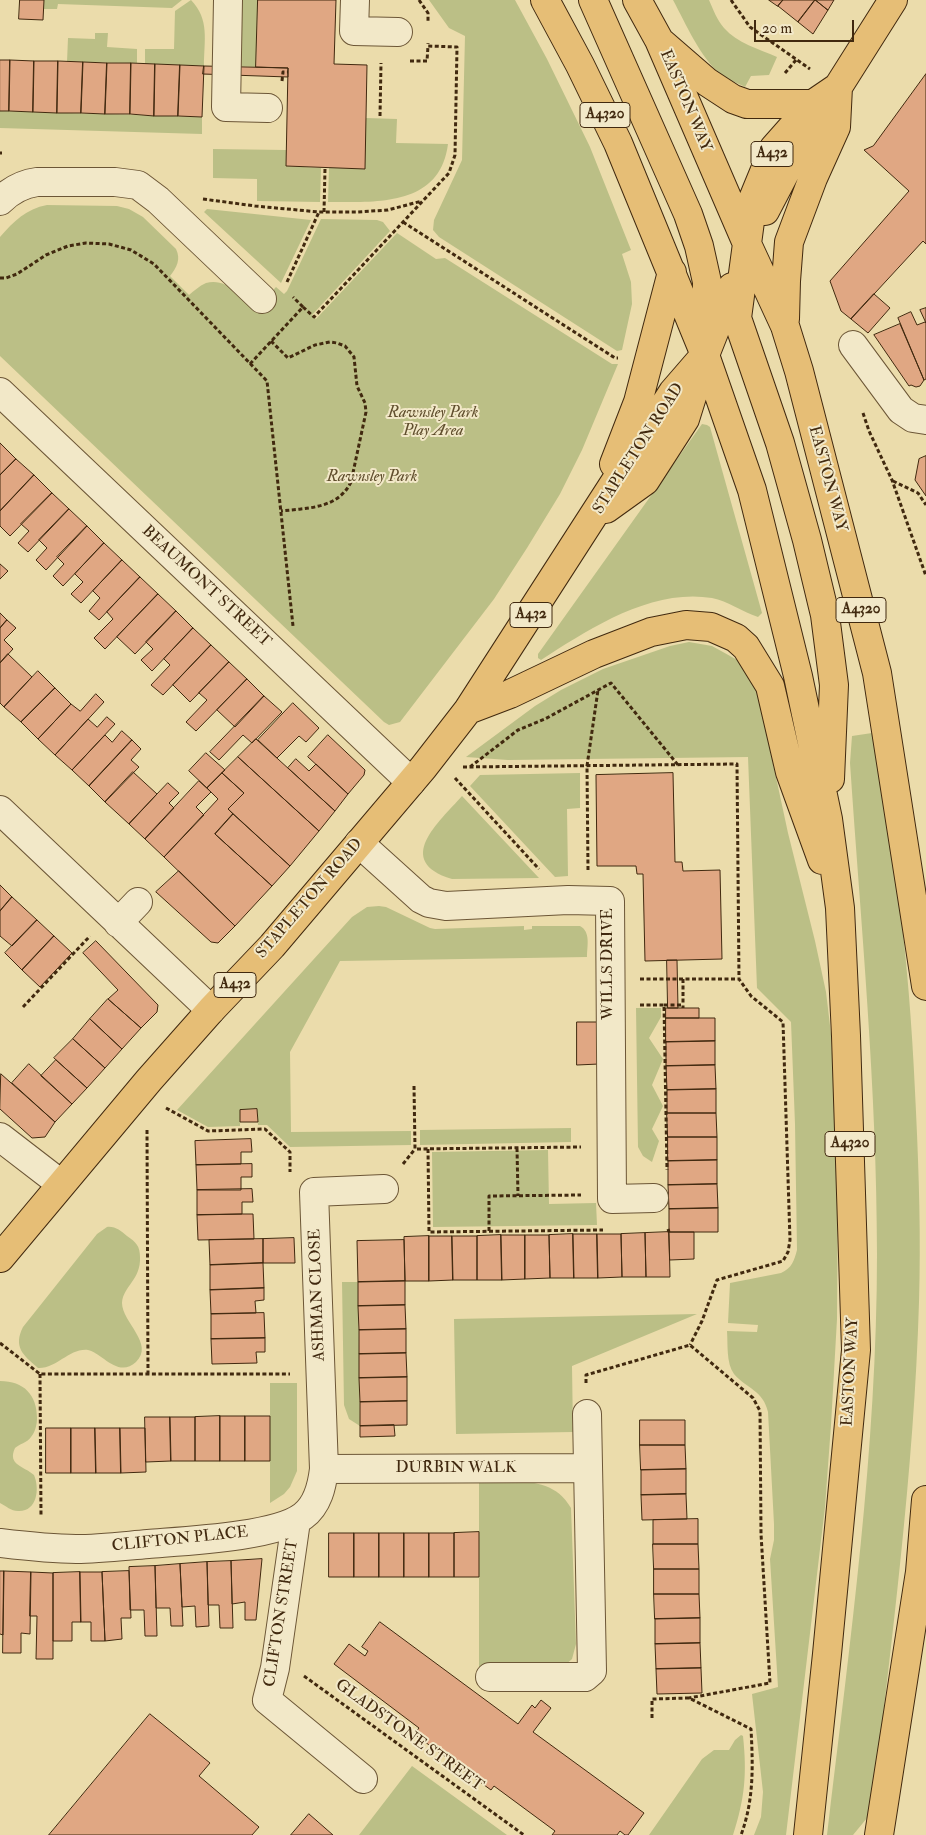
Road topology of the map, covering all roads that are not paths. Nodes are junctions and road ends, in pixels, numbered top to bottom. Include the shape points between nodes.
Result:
1 (228, 0) edge
2 (355, 0) edge
3 (545, 0) edge
4 (593, 0) edge
5 (637, 0) edge
6 (893, 0) edge
7 (398, 32) dead end
8 (659, 40) junction
9 (838, 87) junction
10 (813, 104) junction
11 (268, 108) dead end
12 (9, 194) edge
13 (748, 246) junction
14 (672, 272) junction
15 (277, 293) road end
16 (785, 326) junction
17 (853, 345) dead end
18 (705, 355) junction
19 (0, 392) edge
20 (926, 420) edge
21 (593, 519) junction
22 (468, 710) junction
23 (427, 773) junction
24 (0, 810) edge
25 (828, 819) junction
26 (359, 843) junction
27 (138, 902) dead end
28 (840, 908) junction
29 (118, 923) junction
30 (926, 986) edge
31 (211, 1010) junction
32 (0, 1137) edge
33 (61, 1184) junction
34 (384, 1189) dead end
35 (654, 1198) dead end
36 (0, 1258) edge
37 (587, 1414) road end
38 (588, 1468) junction
39 (324, 1469) junction
40 (926, 1500) edge
41 (296, 1521) junction
42 (0, 1543) edge
43 (920, 1572) junction
44 (926, 1612) edge
45 (490, 1677) dead end
46 (363, 1779) dead end
47 (808, 1835) edge
48 (879, 1835) edge

1 - 11 street via 226,107
2 - 7 street via 354,31
3 - 14 main road, EASTON WAY / A4320 via 618,143
4 - 18 main road via 672,174 699,246 707,282
5 - 8 main road, EASTON WAY / A4320
6 - 9 main road, STAPLETON ROAD / A432
8 - 10 main road via 733,100 747,104
8 - 13 main road, EASTON WAY / A4320
9 - 10 main road, STAPLETON ROAD / A432
9 - 13 main road, STAPLETON ROAD / A432 via 808,129
9 - 16 main road via 836,127 789,242
10 - 13 main road, STAPLETON ROAD / A432 via 774,148 753,199
12 - 15 street via 28,183 37,182 138,185 158,200 209,262
13 - 16 main road, EASTON WAY / A4320
13 - 18 main road, STAPLETON ROAD
13 - 25 main road via 737,318 780,443 825,615 834,685
14 - 18 main road, EASTON WAY / A4320
14 - 21 main road via 638,402
16 - 30 main road, EASTON WAY / A4320 via 877,673
17 - 20 street via 902,410 912,418
18 - 21 main road, STAPLETON ROAD / A432 via 685,419 645,481
18 - 25 main road, EASTON WAY / A4320 via 752,490 798,676
19 - 23 street, BEAUMONT STREET
21 - 22 main road, STAPLETON ROAD / A432
22 - 23 main road, STAPLETON ROAD / A432
22 - 28 main road, EASTON WAY via 651,632 704,625 736,638 753,656 770,686 790,772
23 - 26 main road, STAPLETON ROAD / A432
24 - 29 street
25 - 28 main road, EASTON WAY / A4320
26 - 31 main road, STAPLETON ROAD / A432 via 272,946
26 - 35 street, WILLS DRIVE via 413,893 429,903 446,906 610,901 612,1196
27 - 29 street
28 - 47 main road, EASTON WAY / A4320 via 856,1350
29 - 31 street
31 - 33 main road, STAPLETON ROAD / A432
32 - 33 street
33 - 36 main road, STAPLETON ROAD / A432
34 - 39 street, ASHMAN CLOSE via 314,1192
37 - 38 street
38 - 39 street, DURBIN WALK
38 - 45 street via 592,1670 585,1677
39 - 41 street, CLIFTON PLACE via 316,1501
40 - 43 main road
41 - 42 street, CLIFTON PLACE via 266,1531 78,1549
41 - 46 street, CLIFTON STREET via 275,1668 267,1700
43 - 44 main road
43 - 48 main road

